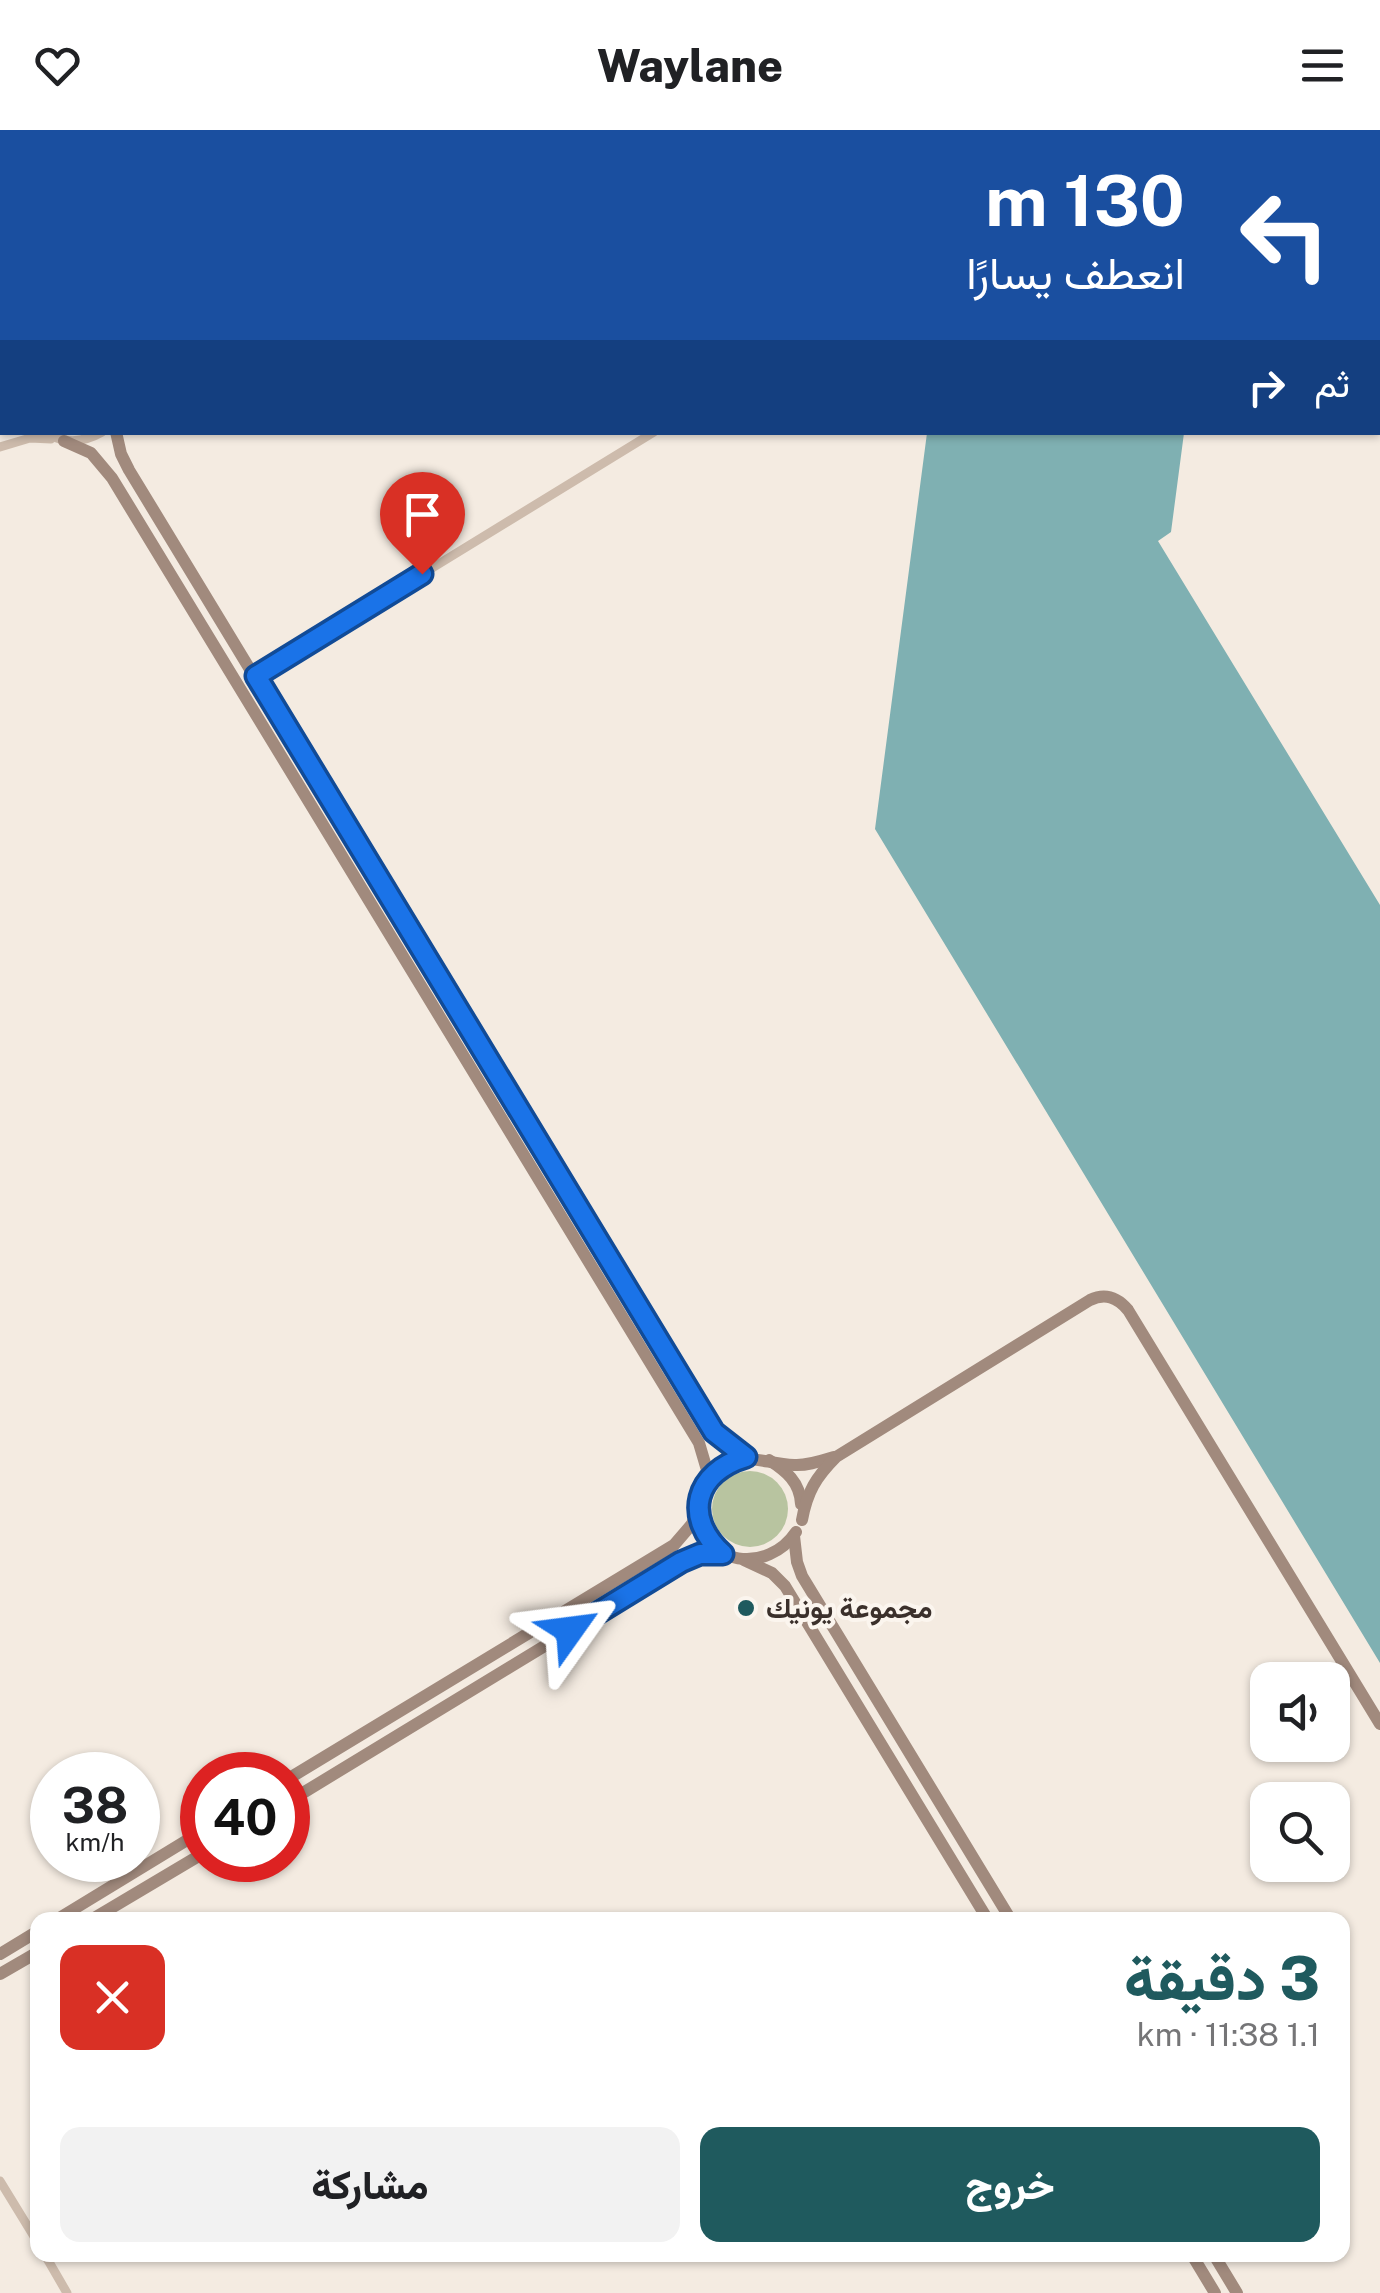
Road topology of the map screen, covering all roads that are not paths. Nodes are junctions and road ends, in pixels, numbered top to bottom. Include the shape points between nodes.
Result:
1 (11, 435) edge
2 (49, 435) edge
3 (95, 435) edge
4 (117, 435) edge
5 (649, 435) edge
6 (62, 441) junction
7 (256, 676) junction
8 (836, 1456) junction
9 (746, 1457) junction
10 (770, 1460) junction
11 (704, 1489) junction
12 (699, 1504) junction
13 (802, 1520) junction
14 (794, 1536) junction
15 (723, 1554) junction
16 (744, 1560) junction
17 (1380, 1724) edge
18 (310, 1766) edge
19 (310, 1789) edge
20 (180, 1844) edge
21 (180, 1867) edge
22 (69, 1912) edge
23 (104, 1912) edge
24 (983, 1912) edge
25 (1007, 1912) edge
26 (30, 1936) edge
27 (0, 1954) edge
28 (30, 1957) edge
29 (0, 1974) edge
30 (0, 2181) edge
31 (30, 2230) edge
32 (48, 2262) edge
33 (1196, 2262) edge
34 (1218, 2262) edge
35 (67, 2293) edge
36 (1215, 2293) edge
37 (1237, 2293) edge

1 - 6 street via 0,447 30,438
2 - 6 street
3 - 6 street
4 - 7 street via 129,470
5 - 7 street
6 - 11 street via 92,452 112,478 700,1443
7 - 9 street via 714,1432
8 - 10 street via 791,1466
8 - 13 street via 814,1480
8 - 17 street via 1090,1300 1116,1299
9 - 10 street
9 - 11 street via 725,1463
10 - 13 street via 801,1494
11 - 12 street
12 - 15 street via 700,1523
12 - 18 street via 674,1545
13 - 14 street
14 - 16 street via 778,1554
14 - 25 street via 802,1576
15 - 16 street
15 - 19 street via 681,1562
16 - 24 street via 785,1586
20 - 22 street
21 - 23 street
26 - 27 street
28 - 29 street
30 - 31 street
32 - 35 street
33 - 36 street
34 - 37 street

